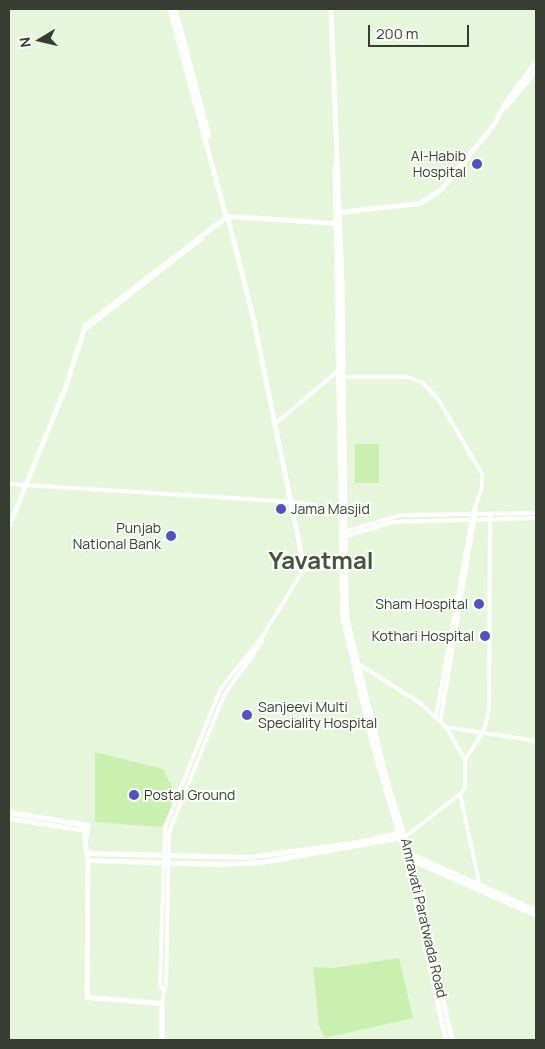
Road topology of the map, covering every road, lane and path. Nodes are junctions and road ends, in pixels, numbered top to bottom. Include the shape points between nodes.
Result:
1 (170, 9) edge
2 (175, 9) edge
3 (329, 9) edge
4 (536, 61) edge
5 (536, 70) edge
6 (506, 106) junction
7 (338, 212) junction
8 (227, 217) junction
9 (336, 222) junction
10 (342, 368) junction
11 (342, 377) junction
12 (275, 424) junction
13 (9, 484) edge
14 (25, 486) junction
15 (292, 502) junction
16 (340, 509) junction
17 (536, 513) edge
18 (475, 514) junction
19 (490, 516) junction
20 (536, 518) edge
21 (9, 525) edge
22 (343, 535) junction
23 (302, 561) junction
24 (340, 563) junction
25 (308, 567) junction
26 (302, 572) junction
27 (456, 613) junction
28 (355, 662) junction
29 (436, 717) junction
30 (440, 722) junction
31 (446, 727) junction
32 (484, 731) junction
33 (536, 741) edge
34 (465, 760) junction
35 (460, 794) junction
36 (9, 812) edge
37 (9, 818) edge
38 (85, 828) junction
39 (404, 834) junction
40 (87, 853) junction
41 (407, 854) junction
42 (164, 856) junction
43 (88, 860) junction
44 (412, 860) junction
45 (164, 863) junction
46 (479, 884) junction
47 (481, 890) junction
48 (536, 910) edge
49 (536, 915) edge
50 (162, 1003) junction
51 (162, 1040) edge
52 (446, 1040) edge
53 (452, 1040) edge

1 - 8 main road
2 - 8 main road
3 - 7 main road
4 - 6 main road
5 - 6 main road
6 - 7 main road via 442,188 426,200
7 - 9 main road
7 - 10 main road
8 - 9 main road
8 - 12 main road
8 - 14 main road via 85,325
9 - 10 main road
10 - 11 main road
10 - 12 street
11 - 16 main road
11 - 18 street via 408,377 423,383 438,399 482,474
11 - 22 main road
12 - 15 main road
13 - 14 street
14 - 15 street
14 - 21 main road
15 - 16 street
15 - 23 main road
16 - 22 main road
17 - 19 street
18 - 19 street
18 - 22 street via 401,515
18 - 27 street
19 - 20 street
19 - 32 street via 490,682
22 - 24 main road
22 - 28 main road via 346,615
23 - 25 main road
23 - 26 main road via 298,565
24 - 25 main road
24 - 28 main road via 343,618
25 - 26 main road
26 - 42 street via 262,636 262,642 226,684 165,827
27 - 29 street
27 - 30 street
28 - 29 street via 420,703
28 - 39 main road, Amravati Paratwada Road via 381,775
29 - 30 street
30 - 31 street
31 - 32 street
31 - 34 street
32 - 33 street
32 - 34 street
34 - 35 street via 465,788
35 - 39 street
35 - 46 street
36 - 38 main road
37 - 38 main road
38 - 40 main road
39 - 41 main road, Amravati Paratwada Road
39 - 42 main road via 262,856
39 - 45 main road via 262,862
40 - 42 main road
40 - 43 main road
41 - 44 main road, Amravati Paratwada Road
41 - 46 main road
41 - 52 main road, Amravati Paratwada Road
42 - 45 street
43 - 45 main road
43 - 50 main road via 87,997
44 - 47 main road
44 - 53 main road, Amravati Paratwada Road
45 - 50 street via 166,984
46 - 47 street
46 - 48 main road
47 - 49 main road
50 - 51 main road

